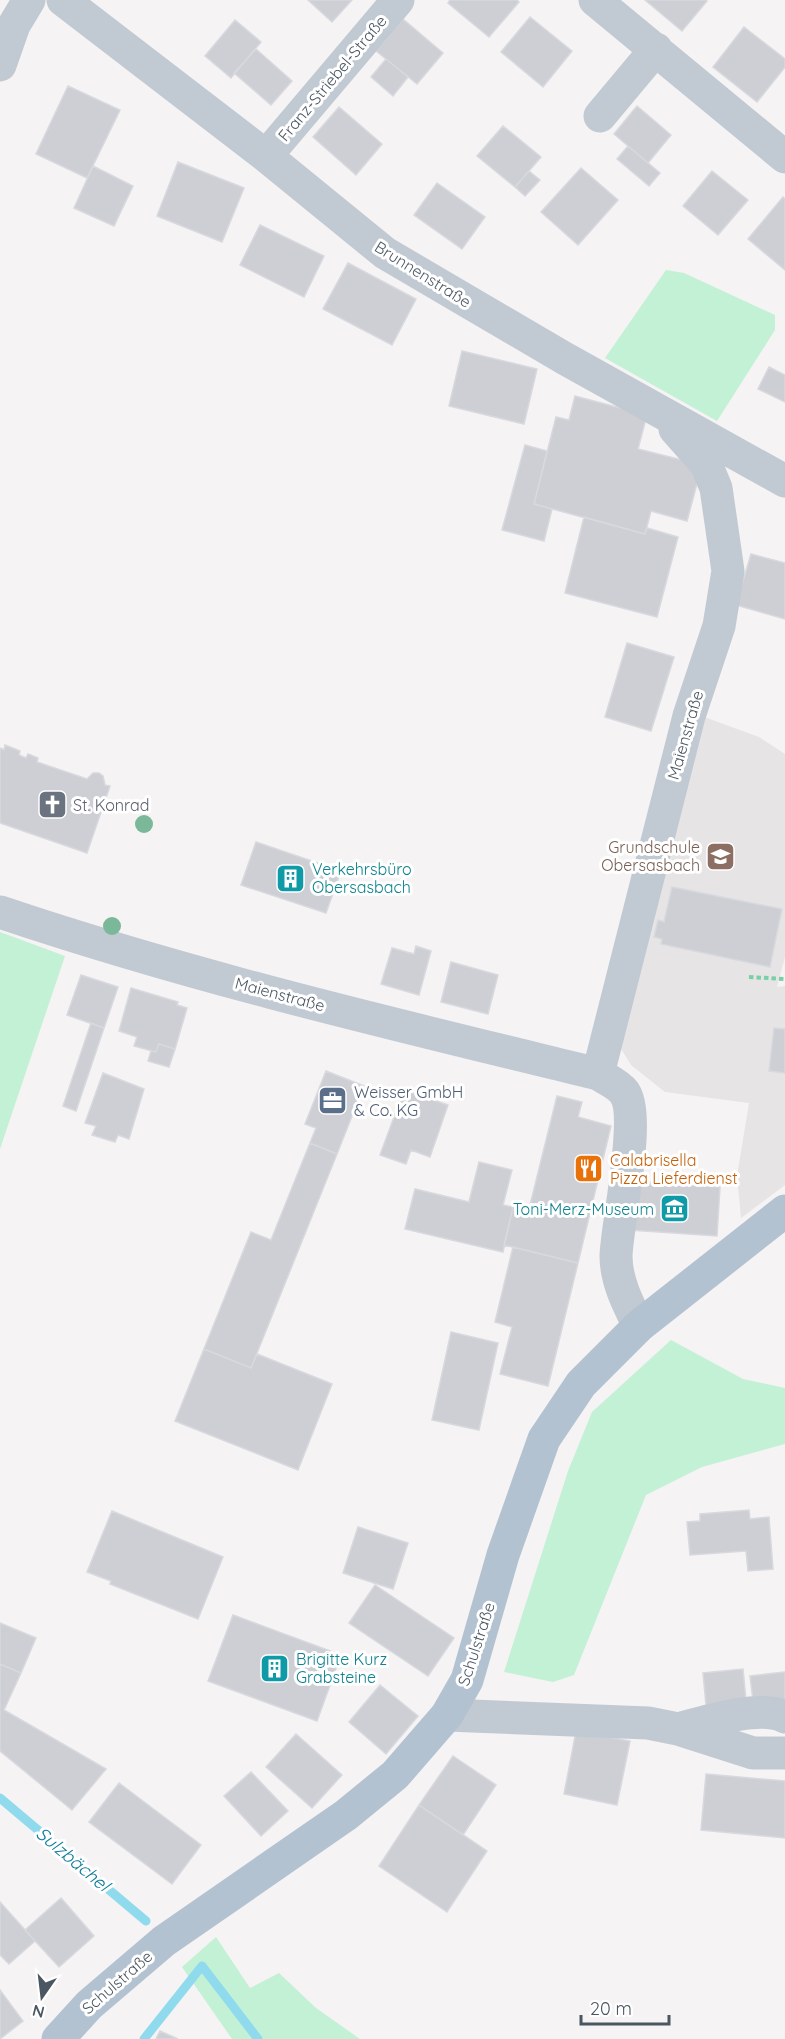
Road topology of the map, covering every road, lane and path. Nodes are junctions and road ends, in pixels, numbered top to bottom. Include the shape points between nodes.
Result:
1 (29, 0) edge
2 (63, 0) edge
3 (398, 0) edge
4 (595, 0) edge
5 (656, 49) junction
6 (0, 65) edge
7 (600, 116) dead end
8 (266, 156) junction
9 (785, 157) edge
10 (660, 411) junction
11 (785, 481) edge
12 (0, 912) edge
13 (748, 977) dead end
14 (785, 979) edge
15 (598, 1074) junction
16 (785, 1210) edge
17 (639, 1326) junction
18 (447, 1715) junction
19 (785, 1717) edge
20 (678, 1729) junction
21 (785, 1753) edge
22 (58, 2039) edge

1 - 6 street via 14,25
2 - 8 street, Brunnenstraße
3 - 8 street, Franz-Striebel-Straße
4 - 5 street
5 - 7 street
5 - 9 street
8 - 10 street, Brunnenstraße via 385,253
10 - 11 street, Brunnenstraße
10 - 15 street, Maienstraße via 706,464 716,488 728,571 719,626 689,716
12 - 15 street, Maienstraße via 55,922 348,1013
13 - 14 path
15 - 17 street, Maienstraße via 625,1092 630,1106 631,1135 616,1258 624,1295
16 - 17 main road, Schulstraße
17 - 18 main road, Schulstraße via 581,1384 544,1439 503,1555 467,1680
18 - 20 street via 648,1724
18 - 22 main road, Schulstraße via 395,1775 346,1815 164,1941 89,2005
19 - 20 street via 757,1713 726,1715
20 - 21 street via 753,1753

